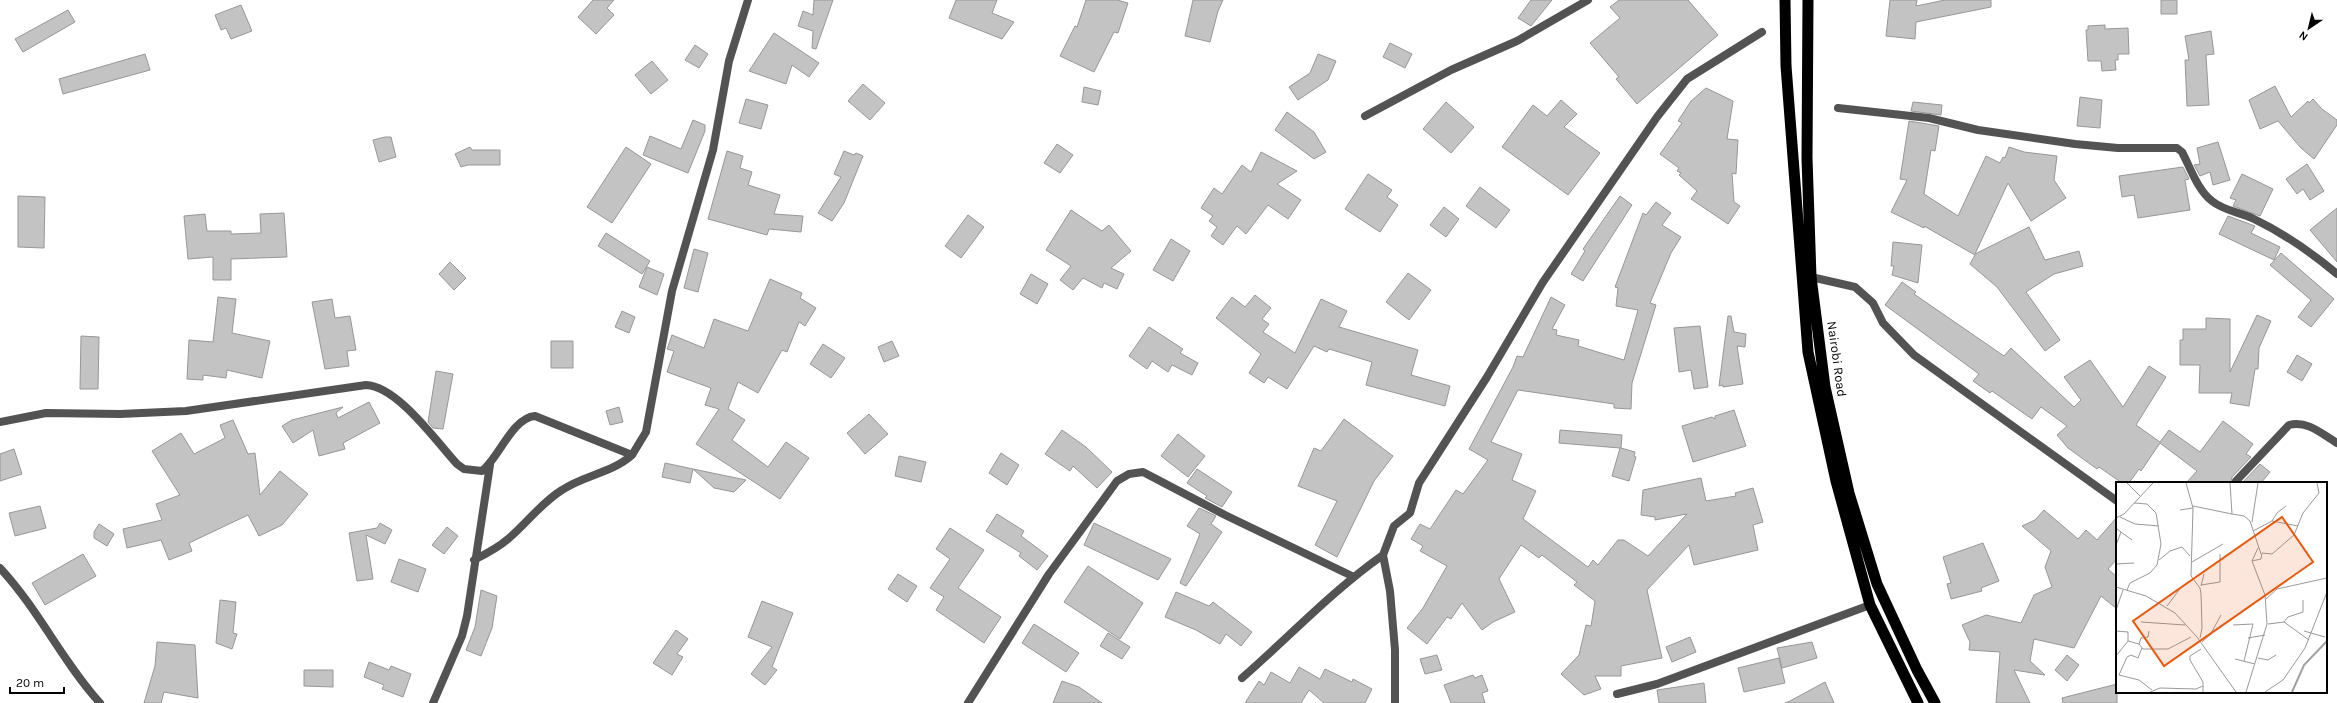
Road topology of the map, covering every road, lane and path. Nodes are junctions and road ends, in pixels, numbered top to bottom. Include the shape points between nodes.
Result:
1 (748, 0) edge
2 (1588, 0) edge
3 (1785, 0) edge
4 (1808, 0) edge
5 (1762, 32) dead end
6 (1838, 108) dead end
7 (1366, 116) dead end
8 (2337, 274) edge
9 (1811, 277) junction
10 (0, 422) edge
11 (2337, 443) edge
12 (632, 455) junction
13 (490, 465) junction
14 (2236, 481) dead end
15 (2116, 500) edge
16 (1383, 555) junction
17 (474, 560) junction
18 (0, 568) edge
19 (1352, 576) junction
20 (1870, 605) junction
21 (1242, 678) dead end
22 (1617, 694) dead end
23 (100, 703) edge
24 (433, 703) edge
25 (968, 703) edge
26 (1395, 703) edge
27 (1918, 703) edge
28 (1935, 703) edge

1 - 12 street via 730,61 713,150 672,291 646,432
2 - 7 street via 1517,41 1451,70
3 - 20 highway, Nairobi Road via 1786,66 1808,352 1836,481
4 - 9 highway, Nairobi Road via 1807,158
5 - 16 street via 1687,79 1657,117 1543,282 1487,377 1419,482 1413,508 1407,517 1394,526
6 - 8 street via 1929,118 1978,130 2075,144 2118,148 2176,148 2182,152 2210,200 2222,208 2246,215 2277,230 2305,248
9 - 15 street via 1855,287 1873,303 1883,323 1914,355
9 - 28 highway, Nairobi Road via 1825,387 1849,492 1877,584
10 - 13 street via 46,414 186,411 376,385 403,405 464,469 482,471
11 - 14 street via 2308,426 2298,423 2289,425
12 - 13 street via 535,416 530,417 508,436
12 - 17 street via 620,466 592,474 561,490 543,504 508,540
13 - 17 street
16 - 19 street
16 - 26 street via 1390,590 1395,650
17 - 24 street via 462,636
18 - 23 street via 34,608 83,684
19 - 21 street
19 - 25 street via 1143,472 1129,474 1117,480 1049,574
20 - 22 street via 1671,679
20 - 27 highway, Nairobi Road

